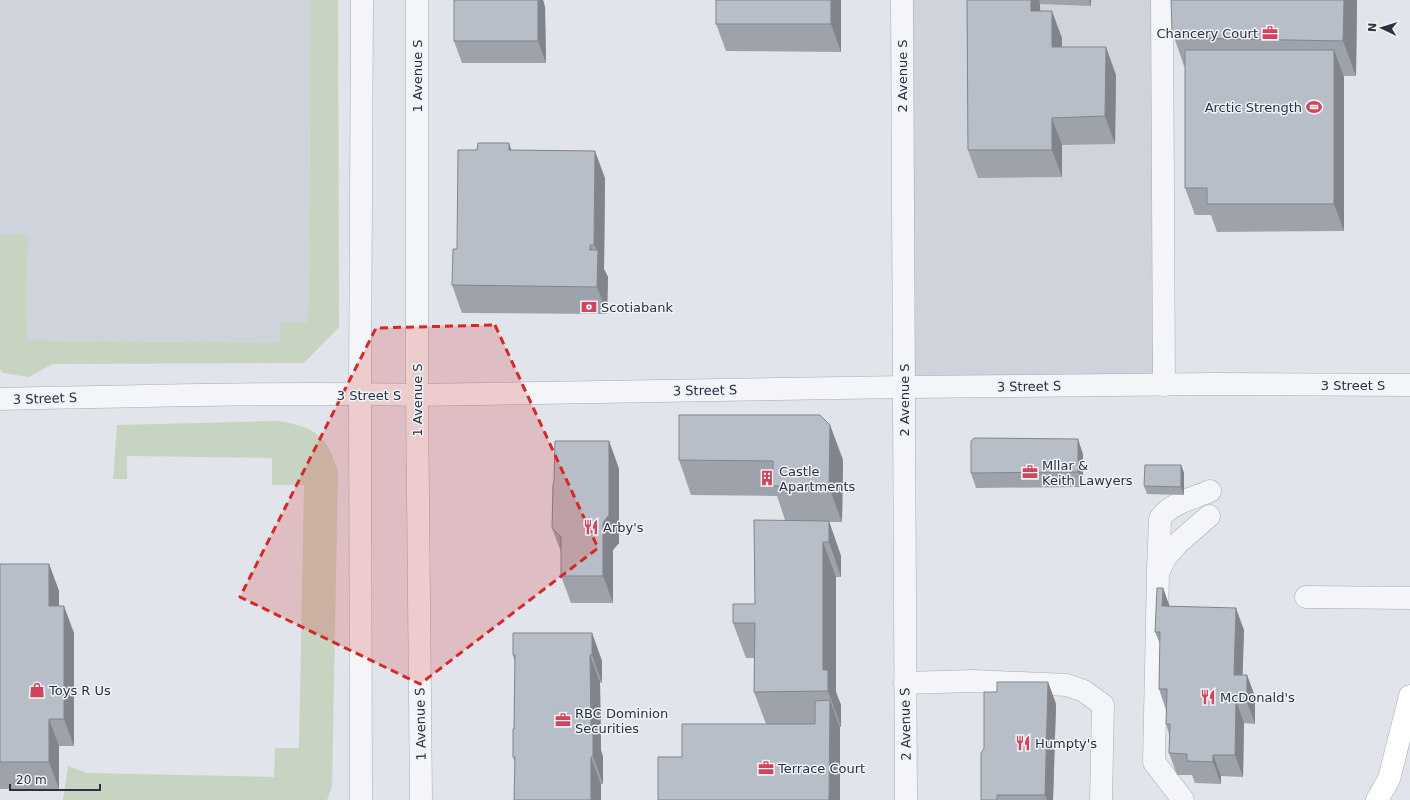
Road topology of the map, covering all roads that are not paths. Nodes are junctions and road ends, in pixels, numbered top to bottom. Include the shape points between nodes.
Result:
1 (362, 0) edge
2 (417, 0) edge
3 (902, 0) edge
4 (1162, 0) edge
5 (1164, 385) junction
6 (1410, 385) edge
7 (904, 387) junction
8 (360, 394) junction
9 (417, 395) junction
10 (0, 399) edge
11 (1210, 491) dead end
12 (1209, 516) dead end
13 (1158, 573) junction
14 (1306, 597) dead end
15 (1410, 598) edge
16 (905, 683) junction
17 (1410, 696) edge
18 (361, 800) edge
19 (421, 800) edge
20 (906, 800) edge
21 (1101, 800) edge
22 (1183, 800) edge
23 (1377, 800) edge

1 - 8 street
2 - 9 street, 1 Avenue S
3 - 7 street, 2 Avenue S
4 - 5 street
5 - 6 street, 3 Street S
5 - 7 street, 3 Street S
7 - 9 street, 3 Street S
7 - 16 street, 2 Avenue S
8 - 9 street, 3 Street S
8 - 10 street, 3 Street S
8 - 18 street
9 - 19 street, 1 Avenue S
11 - 13 street via 1170,508 1163,514 1160,519
12 - 13 street via 1178,543 1165,558
13 - 22 street via 1154,762
14 - 15 street
16 - 20 street, 2 Avenue S
16 - 21 street via 972,681 1067,685 1084,691 1103,705
17 - 23 main road via 1389,779

